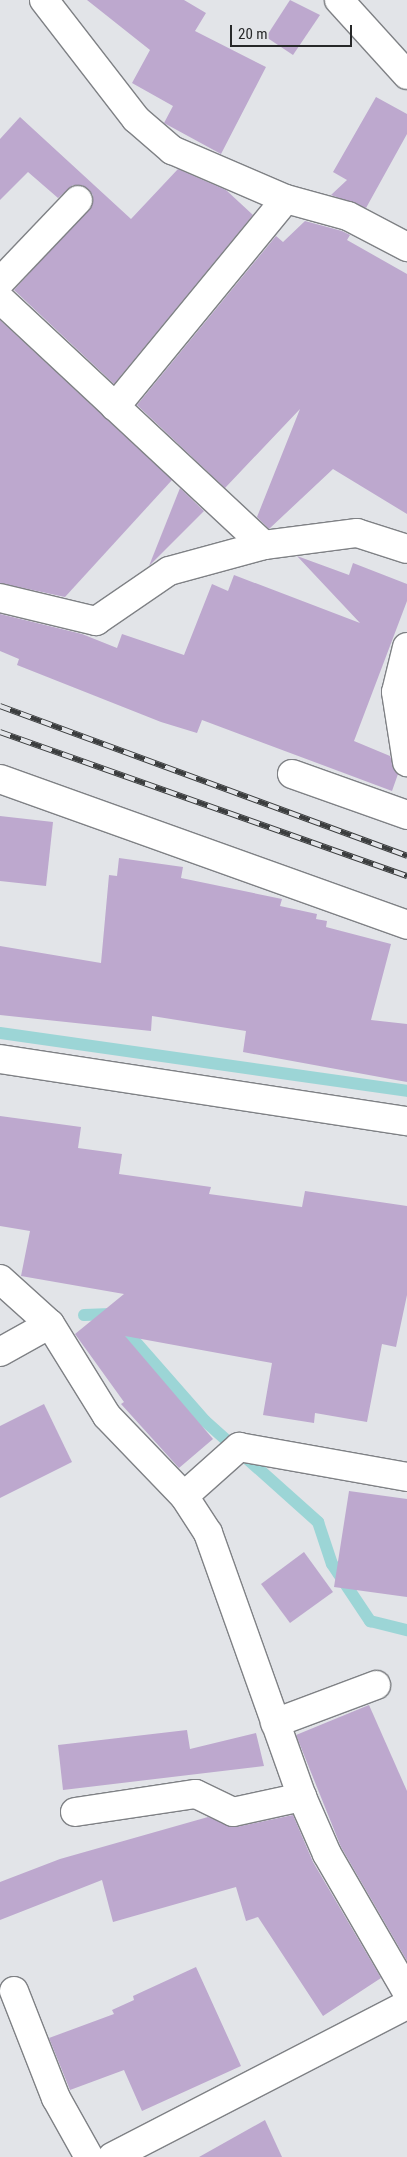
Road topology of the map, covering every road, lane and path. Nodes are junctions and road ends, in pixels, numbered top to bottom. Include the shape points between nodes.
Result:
1 (44, 0) edge
2 (339, 0) edge
3 (407, 75) edge
4 (286, 198) junction
5 (78, 200) dead end
6 (407, 247) edge
7 (0, 282) edge
8 (0, 299) edge
9 (115, 407) junction
10 (264, 545) junction
11 (407, 549) edge
12 (0, 598) edge
13 (407, 647) edge
14 (407, 762) edge
15 (292, 774) dead end
16 (0, 779) edge
17 (407, 815) edge
18 (407, 925) edge
19 (0, 1059) edge
20 (407, 1121) edge
21 (0, 1279) edge
22 (50, 1324) junction
23 (0, 1352) edge
24 (407, 1477) edge
25 (184, 1496) junction
26 (376, 1685) dead end
27 (274, 1723) junction
28 (302, 1797) junction
29 (75, 1812) dead end
30 (14, 1991) dead end
31 (407, 1992) edge
32 (407, 2005) edge
33 (89, 2157) edge
34 (112, 2157) edge

1 - 4 street via 136,119 172,150
2 - 3 street
4 - 6 street via 348,216
4 - 9 street
5 - 7 street
8 - 9 street
9 - 10 street
10 - 11 street via 357,533
10 - 12 street via 169,571 96,621
13 - 14 street via 396,692
15 - 17 street
16 - 18 street
19 - 20 street
21 - 22 street
22 - 23 street
22 - 25 street via 107,1416
24 - 25 street via 231,1454
25 - 27 street via 208,1533
26 - 27 street
27 - 28 street
28 - 29 street via 233,1812 196,1794
28 - 31 street via 327,1854
30 - 33 street via 56,2098
32 - 34 street

